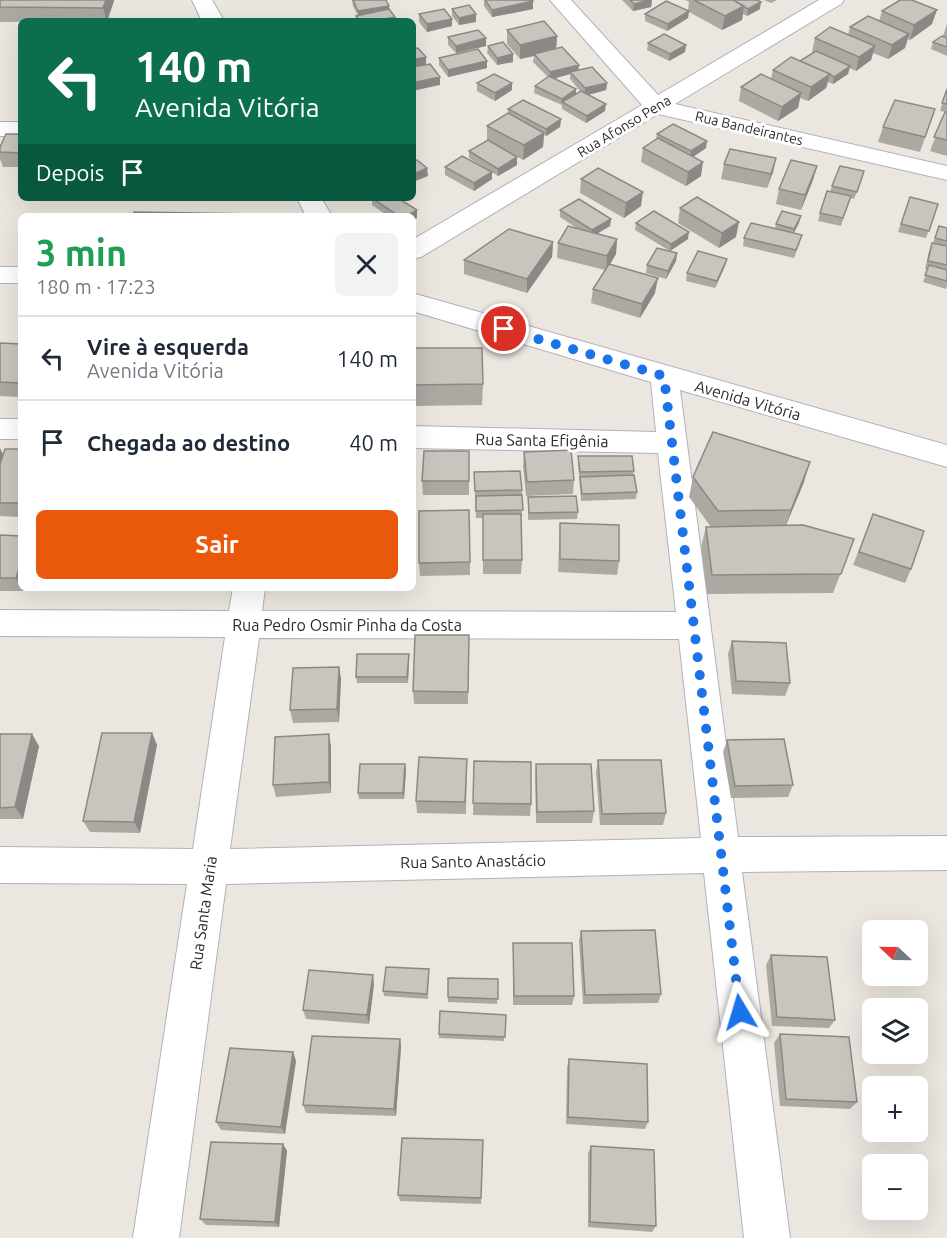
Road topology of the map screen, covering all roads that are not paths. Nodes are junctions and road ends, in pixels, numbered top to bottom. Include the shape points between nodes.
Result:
1 (202, 0) edge
2 (560, 0) edge
3 (834, 0) edge
4 (211, 18) edge
5 (656, 107) junction
6 (0, 129) edge
7 (18, 129) edge
8 (947, 173) edge
9 (416, 250) edge
10 (0, 275) edge
11 (18, 275) edge
12 (416, 303) edge
13 (664, 376) junction
14 (0, 429) edge
15 (18, 429) edge
16 (416, 437) edge
17 (671, 443) junction
18 (947, 456) edge
19 (249, 591) edge
20 (0, 623) edge
21 (246, 625) junction
22 (693, 626) junction
23 (947, 853) edge
24 (721, 855) junction
25 (0, 865) edge
26 (210, 867) junction
27 (156, 1238) edge
28 (767, 1238) edge

1 - 4 street
2 - 5 street
3 - 5 street, Rua Afonso Pena
5 - 8 street, Rua Bandeirantes
5 - 9 street, Rua Afonso Pena
6 - 7 street
10 - 11 street
12 - 13 street, Avenida Vitória
13 - 17 street
13 - 18 street, Avenida Vitória
14 - 15 street
16 - 17 street, Rua Santa Efigênia
17 - 22 street
19 - 21 street, Rua Santa Maria
20 - 21 street, Rua Pedro Osmir Pinha da Costa
21 - 22 street, Rua Pedro Osmir Pinha da Costa
21 - 26 street, Rua Santa Maria
22 - 24 street
23 - 24 street, Rua Santo Anastácio
24 - 26 street, Rua Santo Anastácio
24 - 28 street
25 - 26 street, Rua Santo Anastácio
26 - 27 street, Rua Santa Maria

